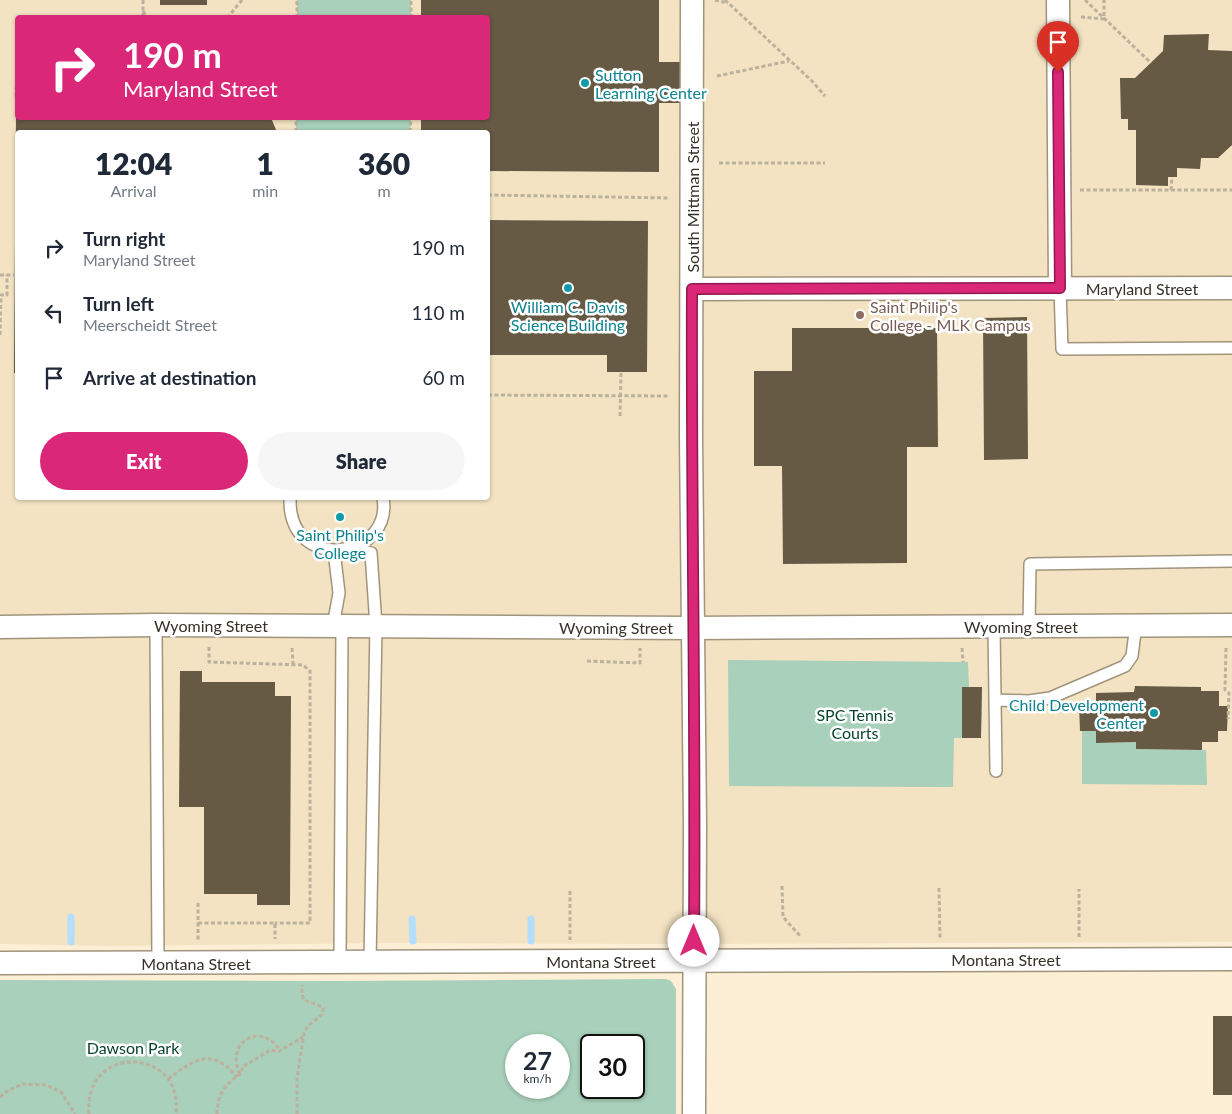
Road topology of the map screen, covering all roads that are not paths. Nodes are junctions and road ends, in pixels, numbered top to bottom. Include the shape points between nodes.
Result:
1 (692, 0) edge
2 (1058, 0) edge
3 (1060, 288) junction
4 (1232, 288) edge
5 (692, 289) junction
6 (1232, 348) edge
7 (290, 500) edge
8 (383, 500) edge
9 (351, 549) junction
10 (334, 551) junction
11 (1232, 562) edge
12 (156, 625) junction
13 (1136, 625) junction
14 (338, 626) junction
15 (376, 626) junction
16 (994, 626) junction
17 (1029, 626) junction
18 (0, 627) edge
19 (693, 628) junction
20 (1229, 635) edge
21 (996, 700) junction
22 (996, 771) dead end
23 (1232, 958) edge
24 (694, 960) junction
25 (340, 962) junction
26 (370, 962) junction
27 (0, 963) edge
28 (158, 963) junction
29 (694, 1114) edge

1 - 5 street, South Mittman Street
2 - 3 street
3 - 4 street, Maryland Street
3 - 5 street, Maryland Street
3 - 6 lane via 1062,349
5 - 19 street, South Mittman Street
7 - 10 lane via 290,513 301,534 319,548
8 - 9 lane via 381,518 375,531
9 - 10 lane
9 - 15 lane via 371,553
10 - 14 lane via 339,593
11 - 17 lane via 1030,564
12 - 14 street, Wyoming Street
12 - 18 street, Wyoming Street
12 - 28 lane
13 - 17 street, Wyoming Street
13 - 20 street, Wyoming Street
13 - 21 lane via 1132,656 1125,666 1050,698
14 - 15 street, Wyoming Street
14 - 25 lane
15 - 19 street, Wyoming Street
15 - 26 lane
16 - 17 street, Wyoming Street
16 - 19 street, Wyoming Street
16 - 21 lane
19 - 24 street, South Mittman Street
21 - 22 lane
23 - 24 street, Montana Street
24 - 26 street, Montana Street
24 - 29 street, South Mittman Street
25 - 26 street, Montana Street
25 - 28 street, Montana Street
27 - 28 street, Montana Street

